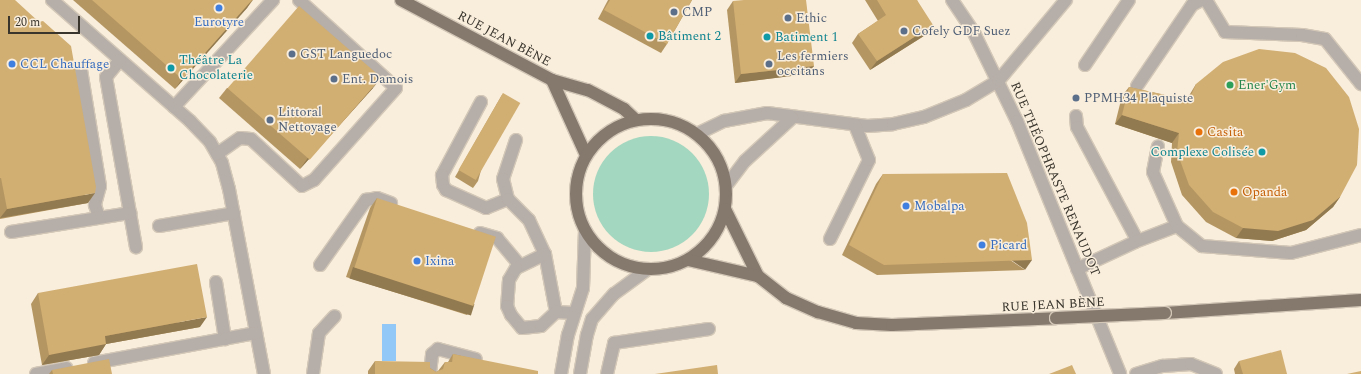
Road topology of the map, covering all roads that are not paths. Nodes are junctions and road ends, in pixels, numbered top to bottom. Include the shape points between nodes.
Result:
1 (52, 0) edge
2 (299, 0) edge
3 (401, 0) edge
4 (952, 0) edge
5 (1066, 0) edge
6 (1129, 0) edge
7 (1202, 0) edge
8 (1206, 0) edge
9 (265, 2) edge
10 (120, 60) junction
11 (1085, 65) dead end
12 (81, 70) dead end
13 (552, 80) junction
14 (999, 80) junction
15 (1361, 84) edge
16 (1137, 86) dead end
17 (481, 102) dead end
18 (174, 107) junction
19 (1076, 116) dead end
20 (792, 118) junction
21 (636, 120) junction
22 (855, 125) junction
23 (697, 134) junction
24 (516, 140) dead end
25 (1158, 146) dead end
26 (217, 154) junction
27 (586, 156) junction
28 (726, 186) junction
29 (508, 200) junction
30 (399, 206) edge
31 (725, 209) junction
32 (130, 212) junction
33 (234, 213) junction
34 (98, 218) junction
35 (159, 226) dead end
36 (1177, 226) junction
37 (467, 228) edge
38 (585, 230) junction
39 (11, 232) dead end
40 (1361, 235) edge
41 (830, 239) dead end
42 (1137, 240) junction
43 (136, 247) dead end
44 (545, 254) junction
45 (688, 260) junction
46 (320, 265) dead end
47 (520, 265) junction
48 (648, 269) junction
49 (1077, 269) junction
50 (758, 276) junction
51 (216, 282) dead end
52 (1361, 300) edge
53 (556, 312) junction
54 (574, 313) junction
55 (335, 316) dead end
56 (709, 329) dead end
57 (256, 333) junction
58 (225, 339) junction
59 (489, 363) edge
60 (36, 374) edge
61 (264, 374) edge
62 (313, 374) edge
63 (430, 374) edge
64 (561, 374) edge
65 (580, 374) edge
66 (606, 374) edge
67 (1120, 374) edge
68 (1136, 374) edge
69 (1216, 374) edge

1 - 10 street
2 - 26 street via 396,88 314,180 302,186 251,139 240,138
3 - 13 main road, RUE JEAN BÈNE
4 - 14 street, RUE THÉOPHRASTE RENAUDOT via 974,33
5 - 14 street
6 - 11 street
7 - 16 street via 1192,5
8 - 15 street via 1225,32 1302,34 1325,39
9 - 18 street
10 - 18 street
10 - 32 street via 106,77
12 - 34 street via 100,186 95,205
13 - 21 main road, RUE JEAN BÈNE via 588,90 624,110
13 - 27 main road, RUE JEAN BÈNE
14 - 22 street via 966,100 924,117 893,124
14 - 49 street, RUE THÉOPHRASTE RENAUDOT
17 - 29 street via 442,175 443,185 446,190 486,208
18 - 26 street via 210,142
19 - 42 street via 1077,127
20 - 22 street
20 - 23 street via 767,113 724,121
20 - 28 street via 745,161
21 - 23 main road via 669,120
21 - 27 main road via 608,132
22 - 41 street via 869,160
23 - 28 main road via 717,157
24 - 29 street via 503,179
25 - 36 street via 1153,172
26 - 33 street via 222,163
27 - 38 main road via 579,173 576,192 578,211
28 - 31 main road
29 - 44 street via 528,220
30 - 46 street via 377,198 366,200
31 - 45 main road via 712,239
31 - 50 main road, RUE JEAN BÈNE
32 - 34 street
32 - 43 street
33 - 35 street
33 - 57 street
34 - 39 street
36 - 40 street via 1202,246 1291,253
36 - 42 street
37 - 47 street via 497,238
38 - 48 main road via 600,250 622,264
38 - 54 street via 584,288
42 - 49 street
44 - 47 street
44 - 53 street
45 - 48 main road via 662,269
45 - 50 main road, RUE JEAN BÈNE
47 - 53 street via 509,280 507,301 511,315 518,325 527,328 541,326
48 - 65 street via 614,294 592,319 586,335
49 - 67 street, RUE THÉOPHRASTE RENAUDOT
50 - 52 main road, RUE JEAN BÈNE, bridge via 786,298 818,312 856,323 943,324
51 - 58 street
53 - 54 street
54 - 64 street
55 - 62 street via 319,333
56 - 66 street via 614,343
57 - 58 street
57 - 61 street
58 - 60 street
59 - 63 street via 438,349 432,354
68 - 69 street via 1163,366 1191,364

